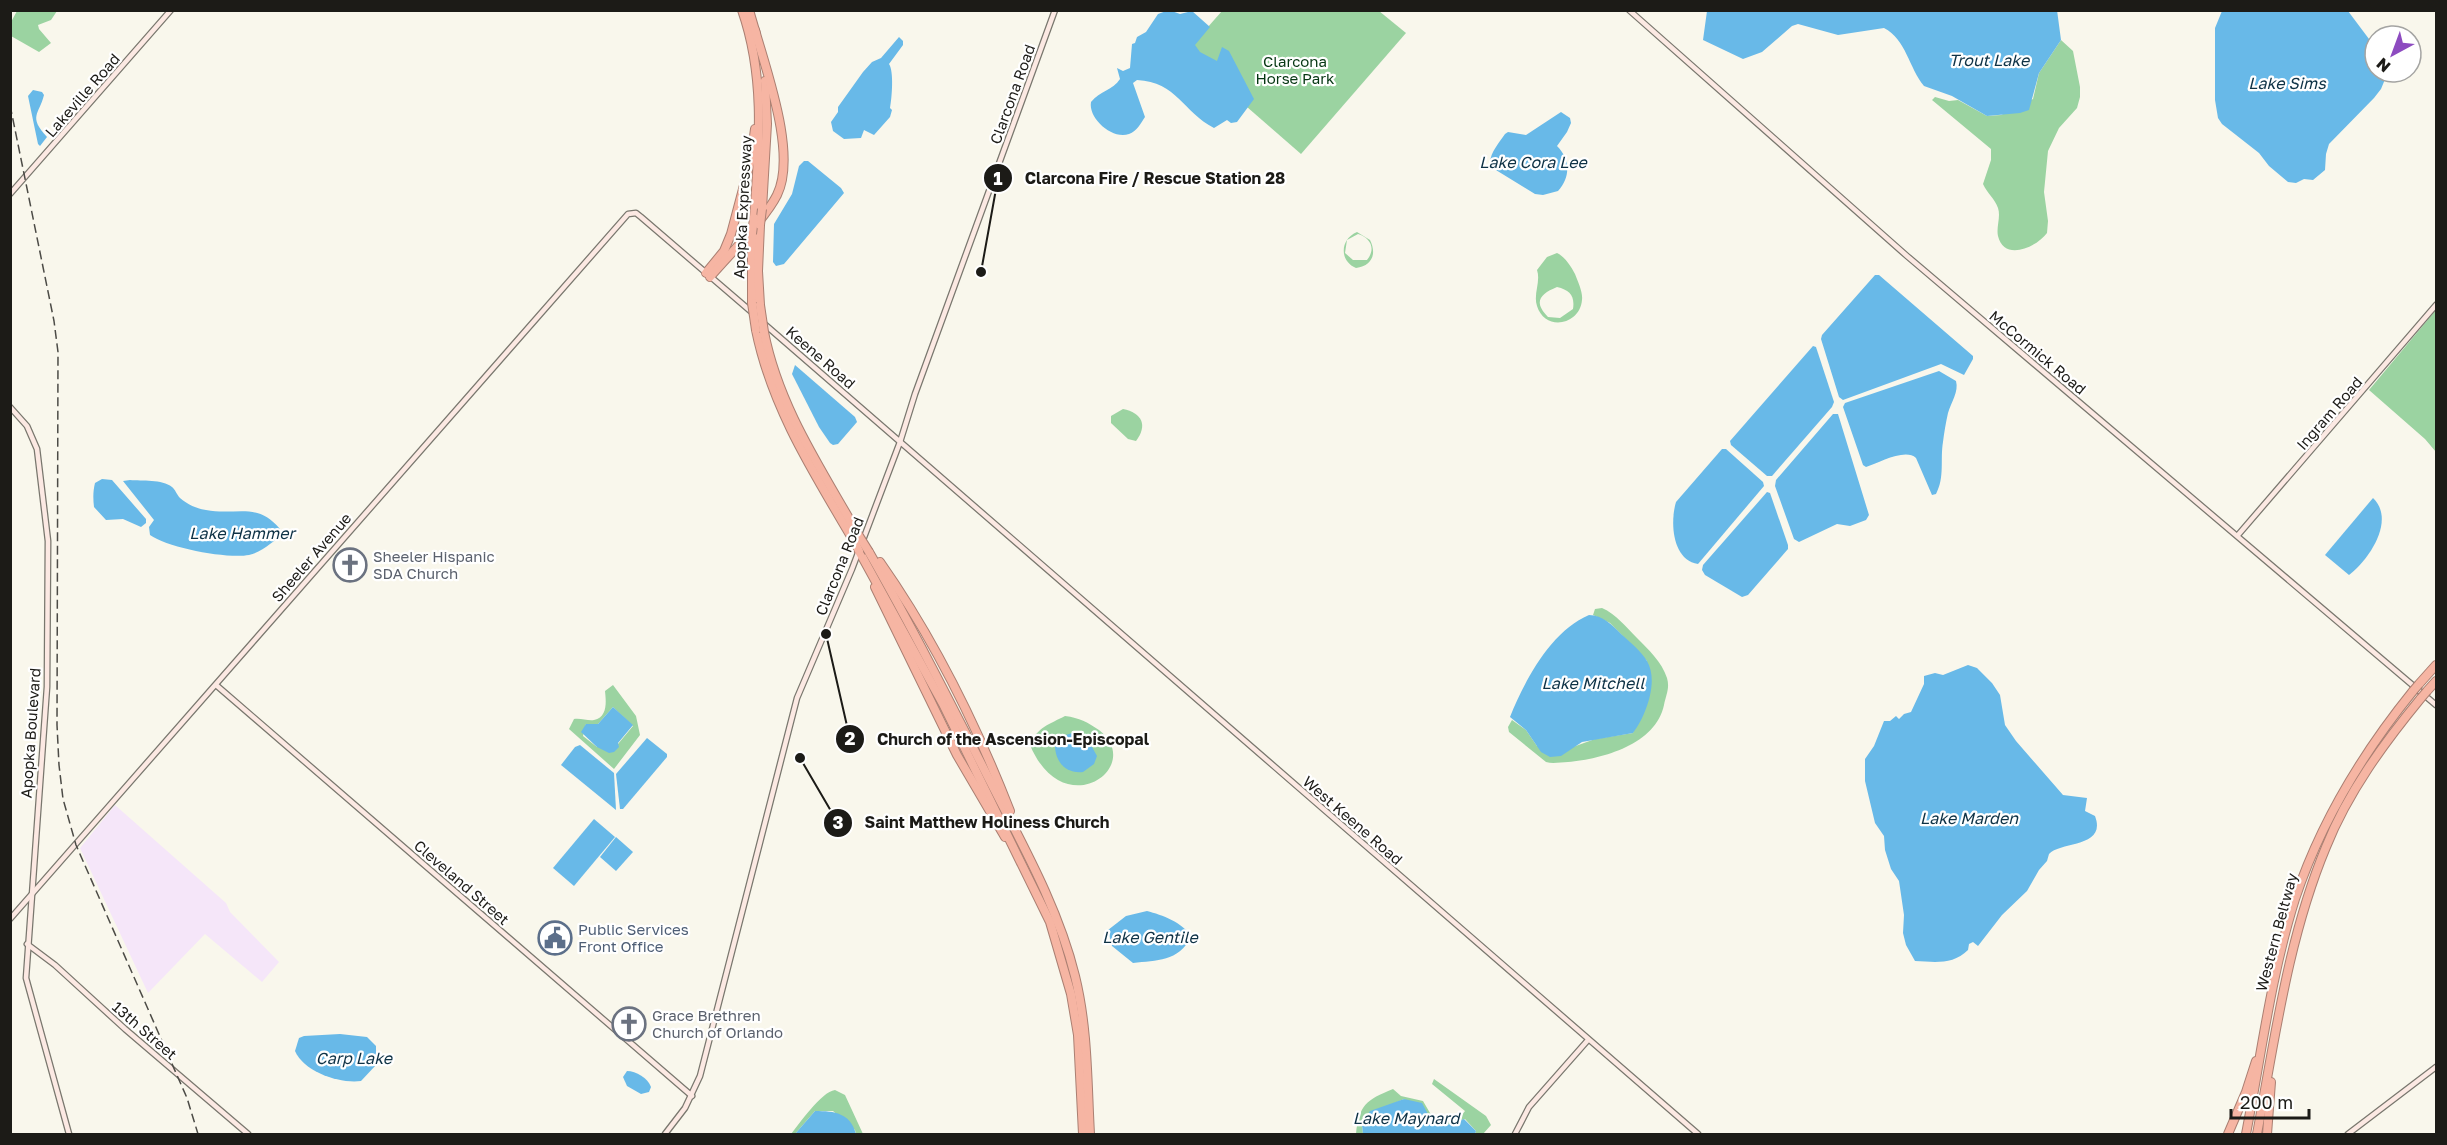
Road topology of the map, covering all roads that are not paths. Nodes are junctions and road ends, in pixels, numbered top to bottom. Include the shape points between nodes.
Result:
1 (171, 10) edge
2 (742, 10) edge
3 (749, 10) edge
4 (1055, 10) edge
5 (1629, 10) edge
6 (755, 30) junction
7 (757, 77) junction
8 (10, 194) edge
9 (632, 213) joint
10 (708, 275) junction
11 (756, 304) junction
12 (2436, 305) edge
13 (10, 407) edge
14 (900, 442) junction
15 (994, 523) joint
16 (2238, 535) junction
17 (858, 541) junction
18 (2436, 665) edge
19 (2436, 681) edge
20 (216, 685) junction
21 (2436, 705) edge
22 (30, 897) junction
23 (10, 920) edge
24 (1053, 920) junction
25 (1057, 931) junction
26 (27, 944) junction
27 (2266, 1028) junction
28 (1588, 1040) junction
29 (2273, 1051) junction
30 (2436, 1067) edge
31 (692, 1096) junction
32 (69, 1134) edge
33 (248, 1134) edge
34 (665, 1134) edge
35 (1088, 1134) edge
36 (1515, 1134) edge
37 (1698, 1134) edge
38 (2228, 1134) edge
39 (2246, 1134) edge
40 (2257, 1134) edge
41 (2267, 1134) edge
42 (2348, 1134) edge

1 - 8 street, Lakeville Road
2 - 7 highway, Apopka Expressway
3 - 6 highway, Apopka Expressway
4 - 14 street, Clarcona Road
5 - 16 street, McCormick Road via 1907,256
6 - 10 highway via 780,129 784,170 772,203
6 - 11 highway, Apopka Expressway, bridge via 767,107
7 - 10 highway via 751,159 727,244
7 - 11 highway, Apopka Expressway, bridge via 760,127 752,234
9 - 10 street, Keene Road
9 - 20 street, Sheeler Avenue
10 - 14 street, Keene Road
11 - 17 highway, Apopka Expressway, bridge via 765,368 783,416
12 - 16 street, Ingram Road
13 - 22 street, Apopka Boulevard via 27,426 37,449 48,541 47,687
14 - 15 street, Keene Road
14 - 31 street, Clarcona Road via 797,698
15 - 28 street, West Keene Road
16 - 21 street, McCormick Road
17 - 24 highway via 865,563 912,644
17 - 24 highway, Apopka Expressway, bridge via 869,550 927,657 1025,849
18 - 27 highway, Western Beltway, bridge via 2360,761 2322,830 2290,919
19 - 29 highway, Western Beltway via 2381,749 2327,844 2299,925
20 - 22 street, Sheeler Avenue
20 - 31 street, Cleveland Street
22 - 23 street, Sheeler Avenue
22 - 26 street, Apopka Boulevard
24 - 25 highway
25 - 35 highway via 1078,1035 1082,1125
25 - 35 highway via 1075,977 1084,1025 1089,1075
26 - 32 street, Apopka Boulevard via 27,984
26 - 33 street, 13th Street
27 - 38 highway
27 - 39 highway, Western Beltway
28 - 36 street via 1529,1107
28 - 37 street, West Keene Road
29 - 40 highway, Western Beltway
29 - 41 highway
30 - 42 street
31 - 34 street, Clarcona Road

